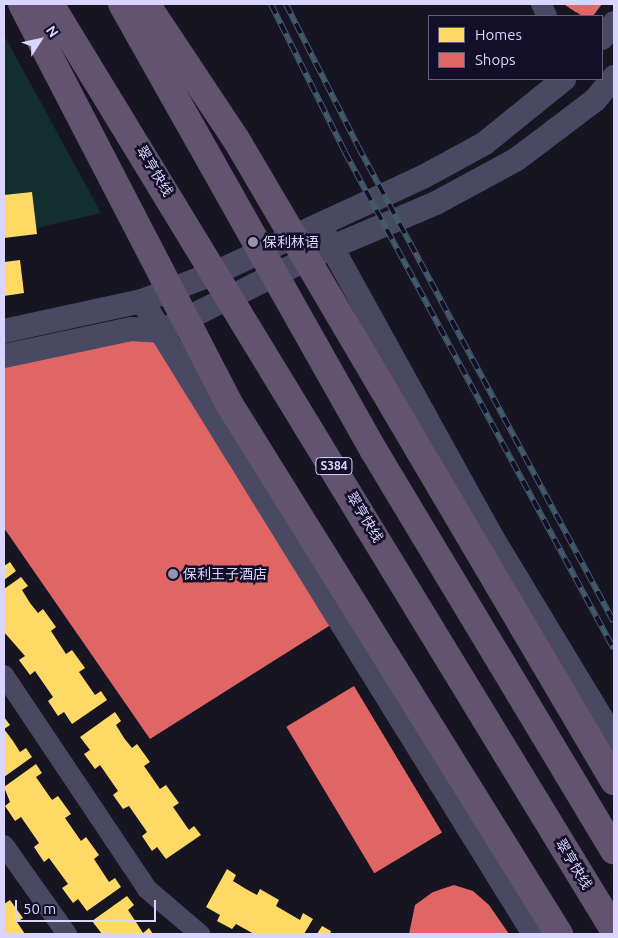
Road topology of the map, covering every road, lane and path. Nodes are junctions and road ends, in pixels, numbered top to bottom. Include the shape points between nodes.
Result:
1 (22, 4) edge
2 (50, 4) edge
3 (122, 4) edge
4 (146, 4) edge
5 (614, 23) edge
6 (603, 37) edge
7 (614, 77) edge
8 (563, 80) edge
9 (320, 225) junction
10 (332, 246) junction
11 (142, 301) junction
12 (4, 331) edge
13 (160, 331) junction
14 (4, 356) edge
15 (4, 675) edge
16 (614, 739) edge
17 (614, 781) edge
18 (4, 845) edge
19 (614, 851) edge
20 (614, 930) edge
21 (67, 934) edge
22 (200, 934) edge
23 (534, 934) edge
24 (559, 934) edge

1 - 24 highway, bridge via 228,402
2 - 20 highway, 翠亨快线 / S384, bridge
3 - 19 highway, bridge via 374,451
4 - 17 highway, bridge via 298,242
5 - 6 street
7 - 10 street via 595,100 517,159 436,203
8 - 9 street via 485,143
9 - 10 street
9 - 11 street
10 - 13 street
10 - 16 street via 490,534
11 - 12 street
11 - 13 street
13 - 14 street via 131,329
13 - 23 street
15 - 22 street via 147,889
18 - 21 street

